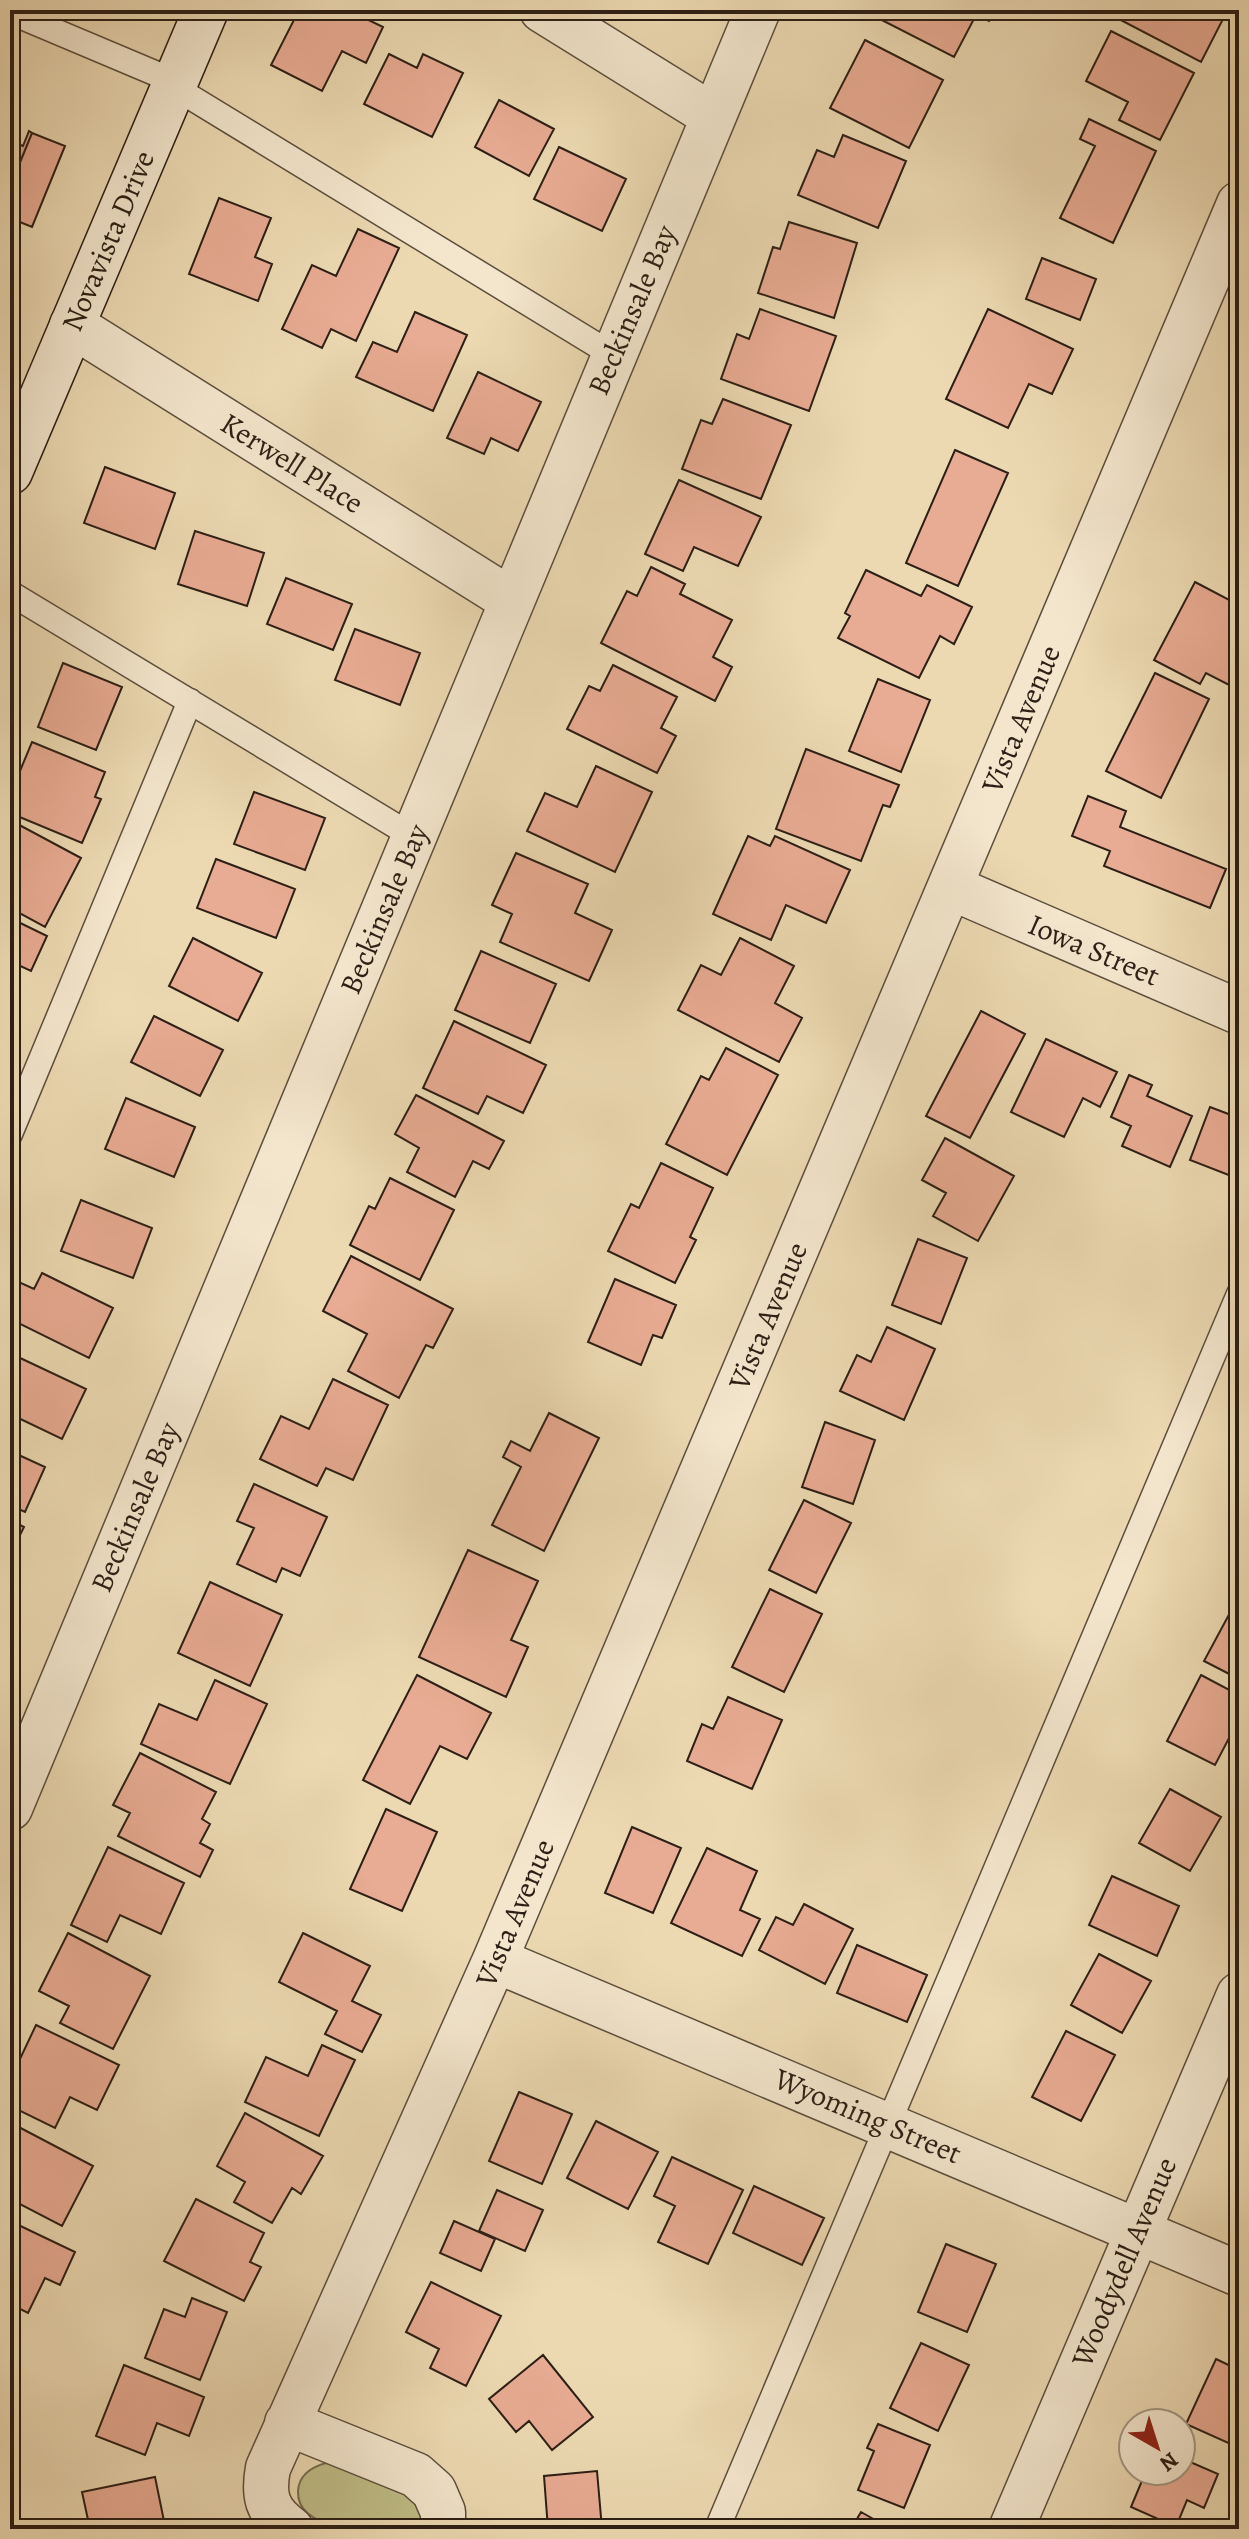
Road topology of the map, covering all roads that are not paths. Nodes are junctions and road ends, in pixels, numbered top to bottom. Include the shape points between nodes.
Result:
1 (206, 10) edge
2 (542, 10) edge
3 (758, 10) edge
4 (10, 12) edge
5 (175, 84) junction
6 (713, 116) junction
7 (1239, 204) edge
8 (72, 325) junction
9 (613, 355) junction
10 (10, 472) edge
11 (10, 593) edge
12 (511, 600) junction
13 (190, 701) junction
14 (414, 837) junction
15 (950, 887) junction
16 (1239, 1012) edge
17 (10, 1134) edge
18 (1239, 1294) edge
19 (10, 1808) edge
20 (495, 1960) junction
21 (1239, 1995) edge
22 (888, 2125) junction
23 (1137, 2232) junction
24 (1239, 2274) edge
25 (287, 2423) junction
26 (291, 2529) edge
27 (443, 2529) edge
28 (717, 2529) edge
29 (1011, 2529) edge

1 - 5 street, Novavista Drive
2 - 6 street
3 - 6 street, Beckinsale Bay
4 - 5 lane
5 - 8 street, Novavista Drive
5 - 9 lane
6 - 9 street, Beckinsale Bay
7 - 15 street, Vista Avenue
8 - 10 street, Novavista Drive
8 - 12 street, Kerwell Place
9 - 12 street, Beckinsale Bay
11 - 13 lane
12 - 14 street, Beckinsale Bay
13 - 14 lane
13 - 17 lane
14 - 19 street, Beckinsale Bay
15 - 16 street, Iowa Street
15 - 20 street, Vista Avenue
18 - 22 lane
20 - 22 street, Wyoming Street
20 - 25 street, Vista Avenue
21 - 23 street, Woodydell Avenue
22 - 23 street, Wyoming Street
22 - 28 lane
23 - 24 street, Wyoming Street
23 - 29 street, Woodydell Avenue
25 - 26 street, Vista Avenue via 268,2468 264,2493
25 - 27 street via 416,2475 434,2491

